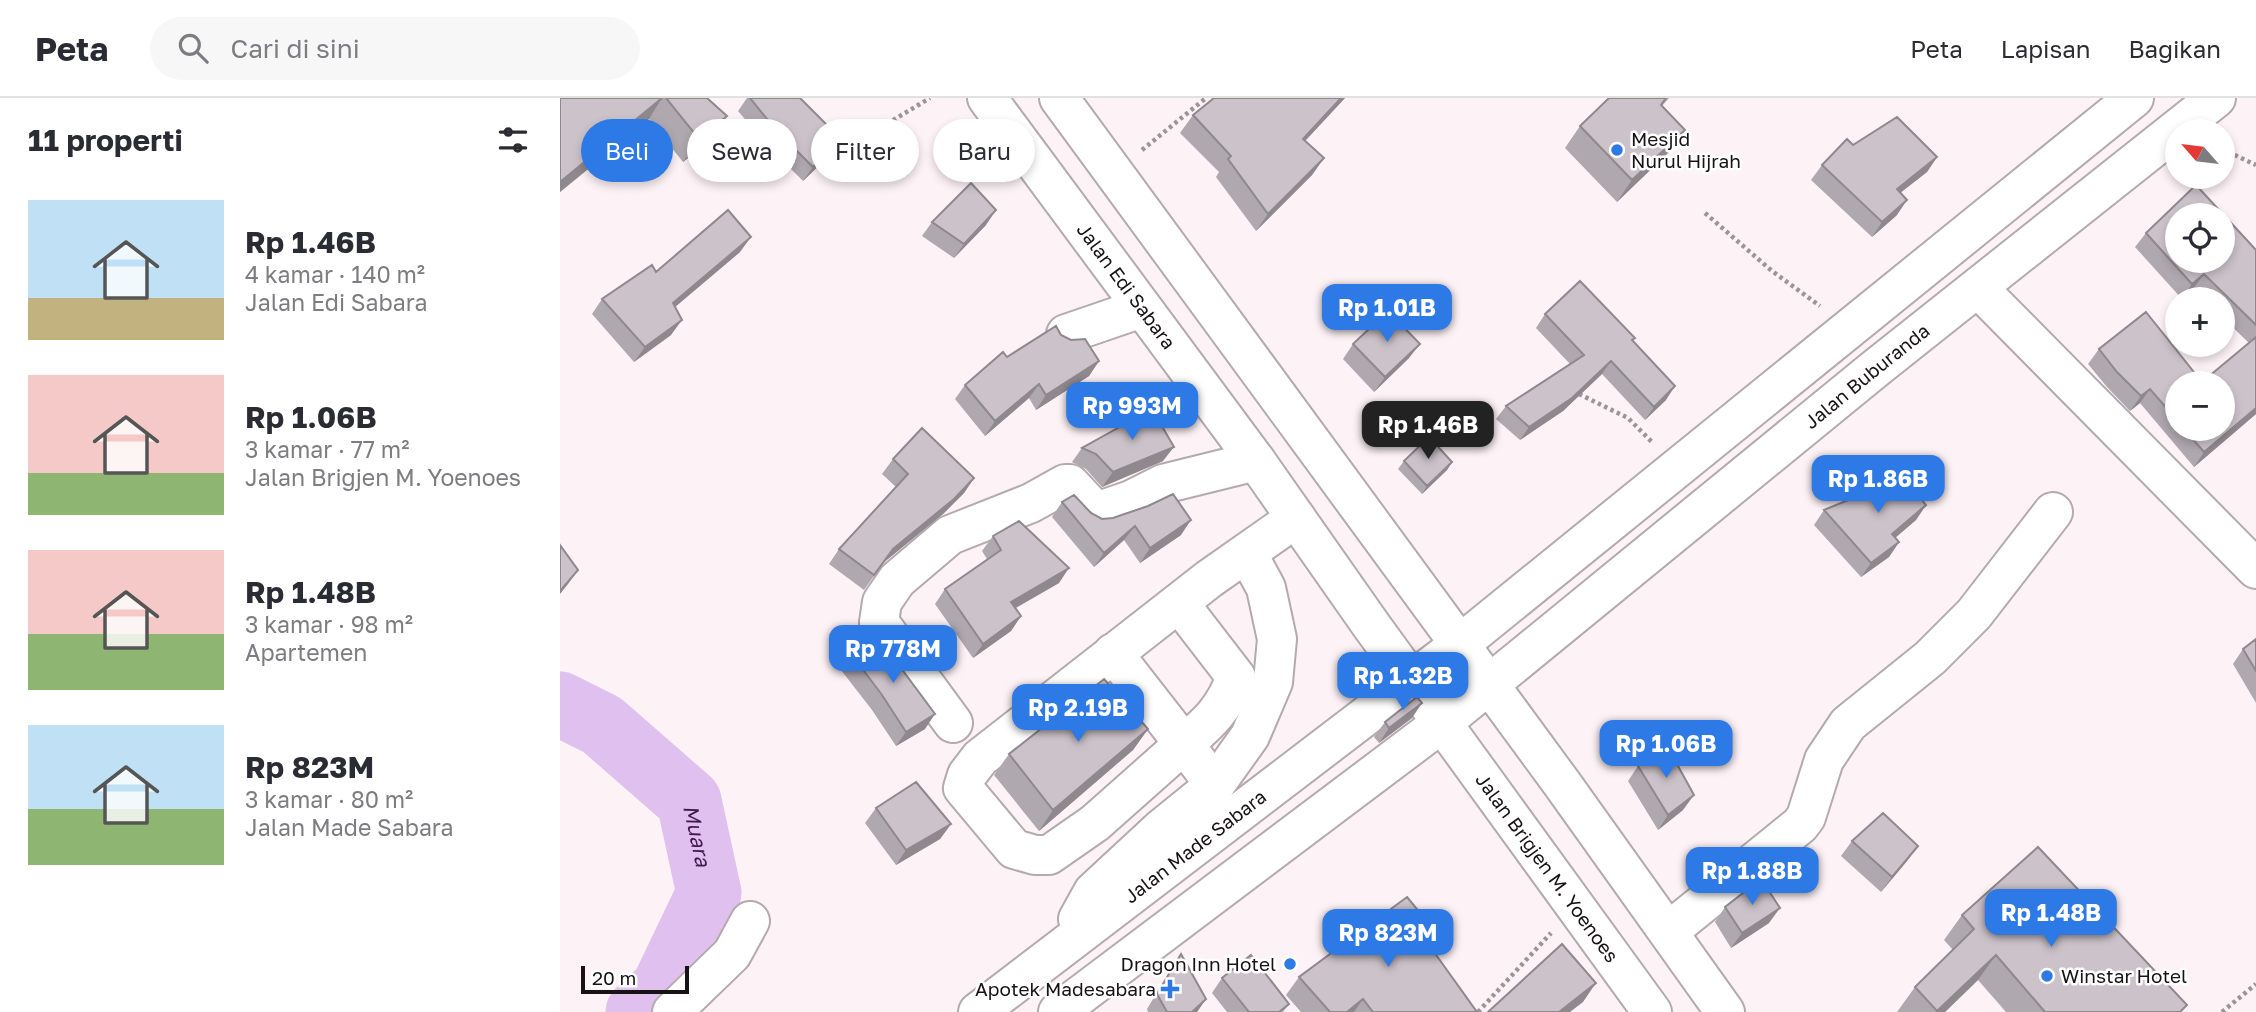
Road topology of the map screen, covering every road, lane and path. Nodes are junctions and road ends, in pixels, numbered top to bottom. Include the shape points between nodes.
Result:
1 (930, 98) edge
2 (987, 98) edge
3 (1059, 98) edge
4 (1206, 98) edge
5 (2216, 98) edge
6 (2110, 105) edge
7 (895, 119) edge
8 (2235, 155) edge
9 (2256, 165) edge
10 (1114, 173) junction
11 (1705, 213) dead end
12 (1978, 288) junction
13 (1142, 308) junction
14 (1846, 330) junction
15 (1066, 334) edge
16 (1579, 394) edge
17 (1256, 461) junction
18 (1675, 469) junction
19 (2053, 512) dead end
20 (1296, 518) junction
21 (1247, 553) junction
22 (2256, 569) edge
23 (1179, 603) junction
24 (1460, 644) junction
25 (1112, 653) junction
26 (1412, 679) junction
27 (1489, 684) junction
28 (1443, 722) junction
29 (953, 723) dead end
30 (1184, 744) junction
31 (1215, 785) junction
32 (1577, 908) junction
33 (750, 921) dead end
34 (1669, 931) junction
35 (1064, 946) junction
36 (2256, 984) edge
37 (672, 1012) edge
38 (978, 1012) edge
39 (1058, 1012) edge
40 (1478, 1012) edge
41 (1652, 1012) edge
42 (1726, 1012) edge
43 (2221, 1012) edge

1 - 7 path
2 - 13 street, Jalan Edi Sabara
3 - 10 street
4 - 10 path
5 - 12 street, Jalan Buburanda
6 - 14 street
8 - 9 path
10 - 24 street
11 - 14 path via 1772,271 1841,321
12 - 22 street
12 - 27 street, Jalan Buburanda
13 - 15 street
13 - 17 street, Jalan Edi Sabara
14 - 18 street
16 - 18 path via 1628,418
17 - 20 street, Jalan Edi Sabara
17 - 29 street via 1163,484 1096,512 1065,484 1031,503 950,535 897,580 882,602 879,622
18 - 24 street
19 - 34 street via 1974,614 1930,658 1848,724 1824,760 1800,825
20 - 21 street
20 - 26 street, Jalan Edi Sabara
21 - 23 street
21 - 31 street via 1266,587 1277,639 1273,682 1250,736
23 - 25 street
23 - 30 street via 1236,677 1227,701
24 - 26 street, Jalan Made Sabara
24 - 27 street
25 - 30 street
25 - 30 street via 980,758 963,788 1014,849 1049,855 1095,823
26 - 28 street, Jalan Brigjen M. Yoenoes
26 - 35 street, Jalan Made Sabara
27 - 28 street, Jalan Buburanda
27 - 34 street
28 - 32 street, Jalan Brigjen M. Yoenoes
28 - 39 street
30 - 31 street
31 - 35 street via 1093,892
32 - 40 path
32 - 41 street, Jalan Brigjen M. Yoenoes
33 - 37 street via 732,954
34 - 42 street
35 - 38 street, Jalan Made Sabara
36 - 43 path

